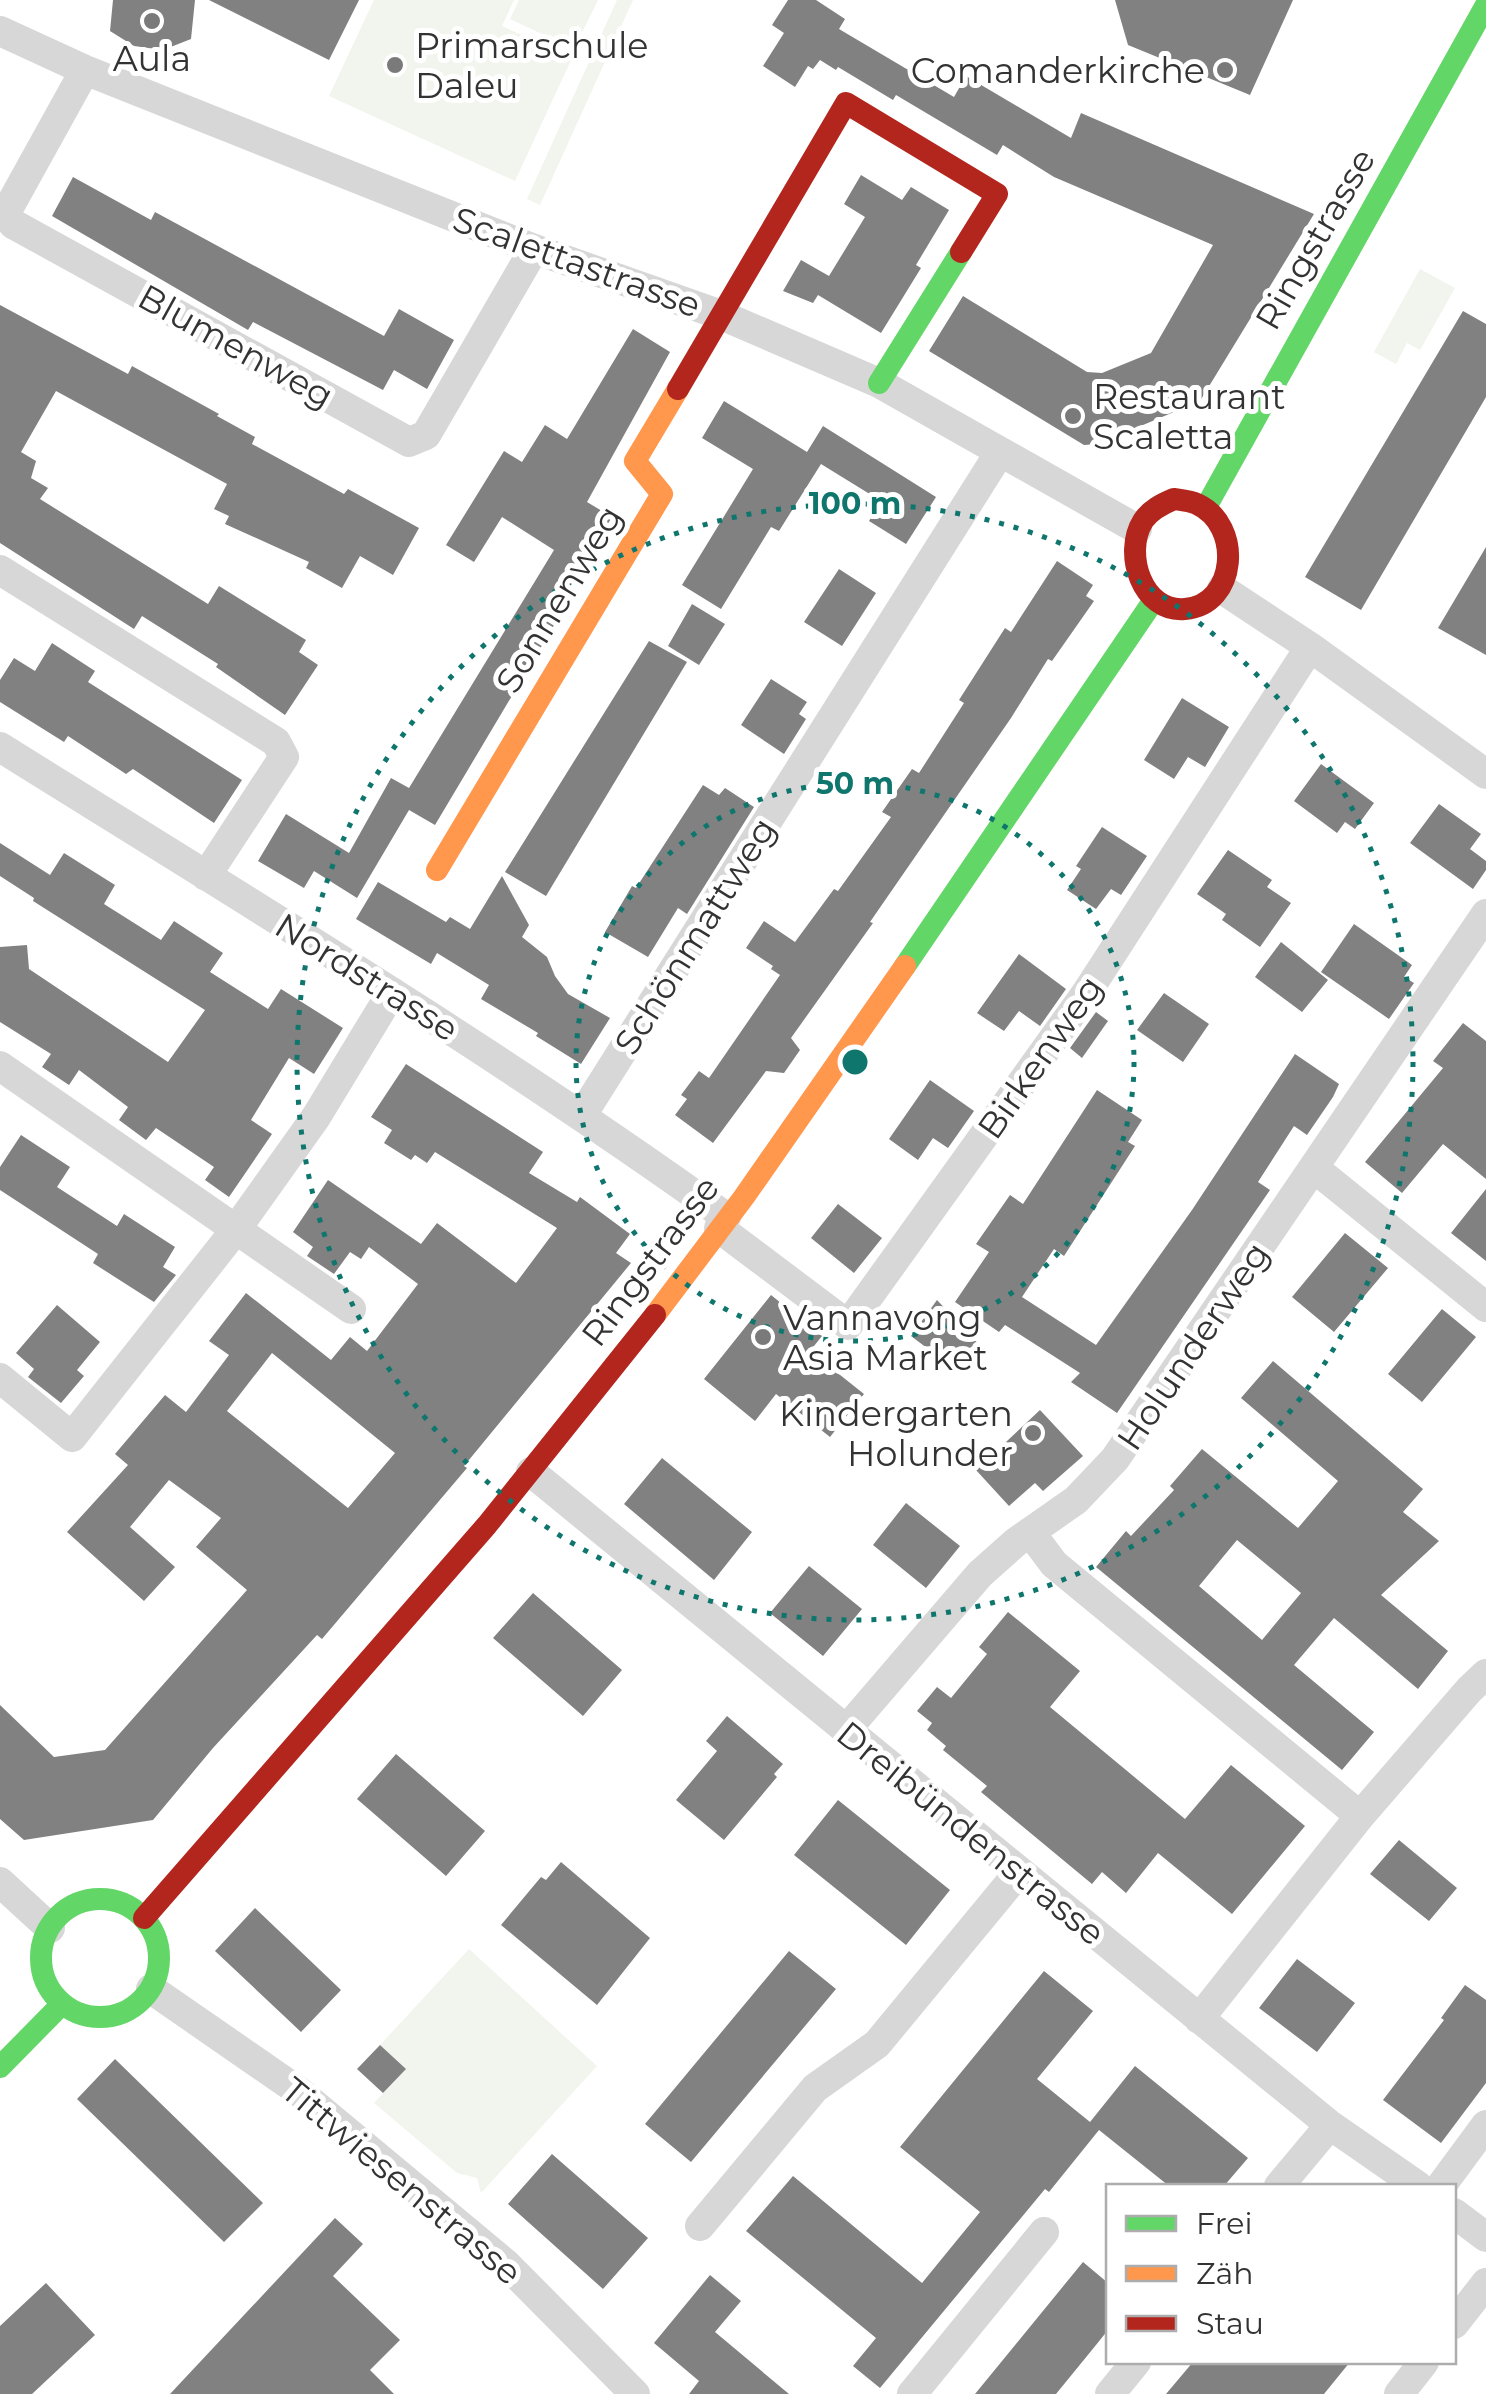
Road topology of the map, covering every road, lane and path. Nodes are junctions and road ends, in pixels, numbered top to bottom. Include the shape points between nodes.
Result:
1 (1486, 5) edge
2 (0, 32) edge
3 (85, 70) junction
4 (534, 249) junction
5 (722, 315) junction
6 (879, 384) junction
7 (1000, 452) junction
8 (1206, 507) junction
9 (1137, 528) junction
10 (0, 570) edge
11 (1222, 589) junction
12 (1154, 600) junction
13 (1310, 647) junction
14 (0, 747) edge
15 (1486, 774) edge
16 (437, 870) dead end
17 (206, 876) junction
18 (1486, 914) edge
19 (392, 992) junction
20 (0, 1066) edge
21 (582, 1115) junction
22 (1314, 1168) junction
23 (723, 1222) junction
24 (237, 1228) junction
25 (1486, 1307) edge
26 (351, 1309) dead end
27 (0, 1378) edge
28 (531, 1472) junction
29 (1030, 1532) junction
30 (1486, 1674) edge
31 (846, 1730) junction
32 (1360, 1816) junction
33 (1018, 1872) junction
34 (0, 1882) edge
35 (144, 1918) junction
36 (50, 1928) junction
37 (151, 1989) junction
38 (62, 2004) junction
39 (1199, 2019) junction
40 (0, 2067) edge
41 (1486, 2124) edge
42 (1330, 2125) junction
43 (1282, 2184) edge
44 (1415, 2184) edge
45 (1442, 2184) edge
46 (1456, 2214) edge
47 (700, 2226) dead end
48 (1044, 2232) dead end
49 (1486, 2238) edge
50 (1486, 2282) edge
51 (1456, 2321) edge
52 (1134, 2364) edge
53 (1422, 2364) edge
54 (635, 2394) edge
55 (912, 2394) edge
56 (1110, 2394) edge
57 (1399, 2394) edge

1 - 8 main road, Ringstrasse
2 - 3 street, Scalettastrasse
3 - 4 street, Scalettastrasse
3 - 4 street, Blumenweg via 6,214 13,224 408,442 426,436
4 - 5 street, Scalettastrasse
5 - 6 street, Scalettastrasse
5 - 6 main road via 846,103 997,194
5 - 16 main road, Sonnenweg via 635,461 662,494
6 - 7 street, Scalettastrasse
7 - 9 street, Scalettastrasse
7 - 21 street, Schönmattweg
8 - 9 main road via 1174,499 1158,504
8 - 11 main road via 1224,534 1229,560
9 - 12 main road via 1141,583
10 - 17 street via 276,742 284,757
11 - 12 main road via 1196,609
11 - 13 street
12 - 23 main road, Ringstrasse via 822,1089
13 - 15 street
13 - 23 street, Birkenweg via 1087,992 848,1325
14 - 17 street, Nordstrasse
17 - 19 street, Nordstrasse
18 - 22 street, Holunderweg
19 - 21 street, Nordstrasse
19 - 24 street via 316,1117
20 - 24 street
21 - 23 street, Nordstrasse
22 - 25 street
22 - 29 street, Holunderweg via 1116,1459 1076,1500
23 - 28 main road, Ringstrasse
24 - 26 street
24 - 27 street via 72,1436
28 - 31 street, Dreibündenstrasse
28 - 35 main road, Ringstrasse
29 - 31 street, Holunderweg via 947,1609
29 - 32 street via 1054,1564
30 - 32 street
31 - 33 street, Dreibündenstrasse
32 - 39 street
33 - 39 street, Dreibündenstrasse
33 - 47 street via 876,2044 815,2088
34 - 36 street
35 - 36 main road via 126,1905 84,1902
35 - 37 main road via 159,1952
36 - 38 main road via 42,1968
37 - 38 main road via 138,2004 100,2018
37 - 54 street, Tittwiesenstrasse via 297,2090 506,2264
38 - 40 main road
39 - 42 street, Dreibündenstrasse
41 - 45 street
42 - 43 street
42 - 44 street, Dreibündenstrasse
46 - 49 street
48 - 55 street
50 - 51 street
52 - 56 street
53 - 57 street

